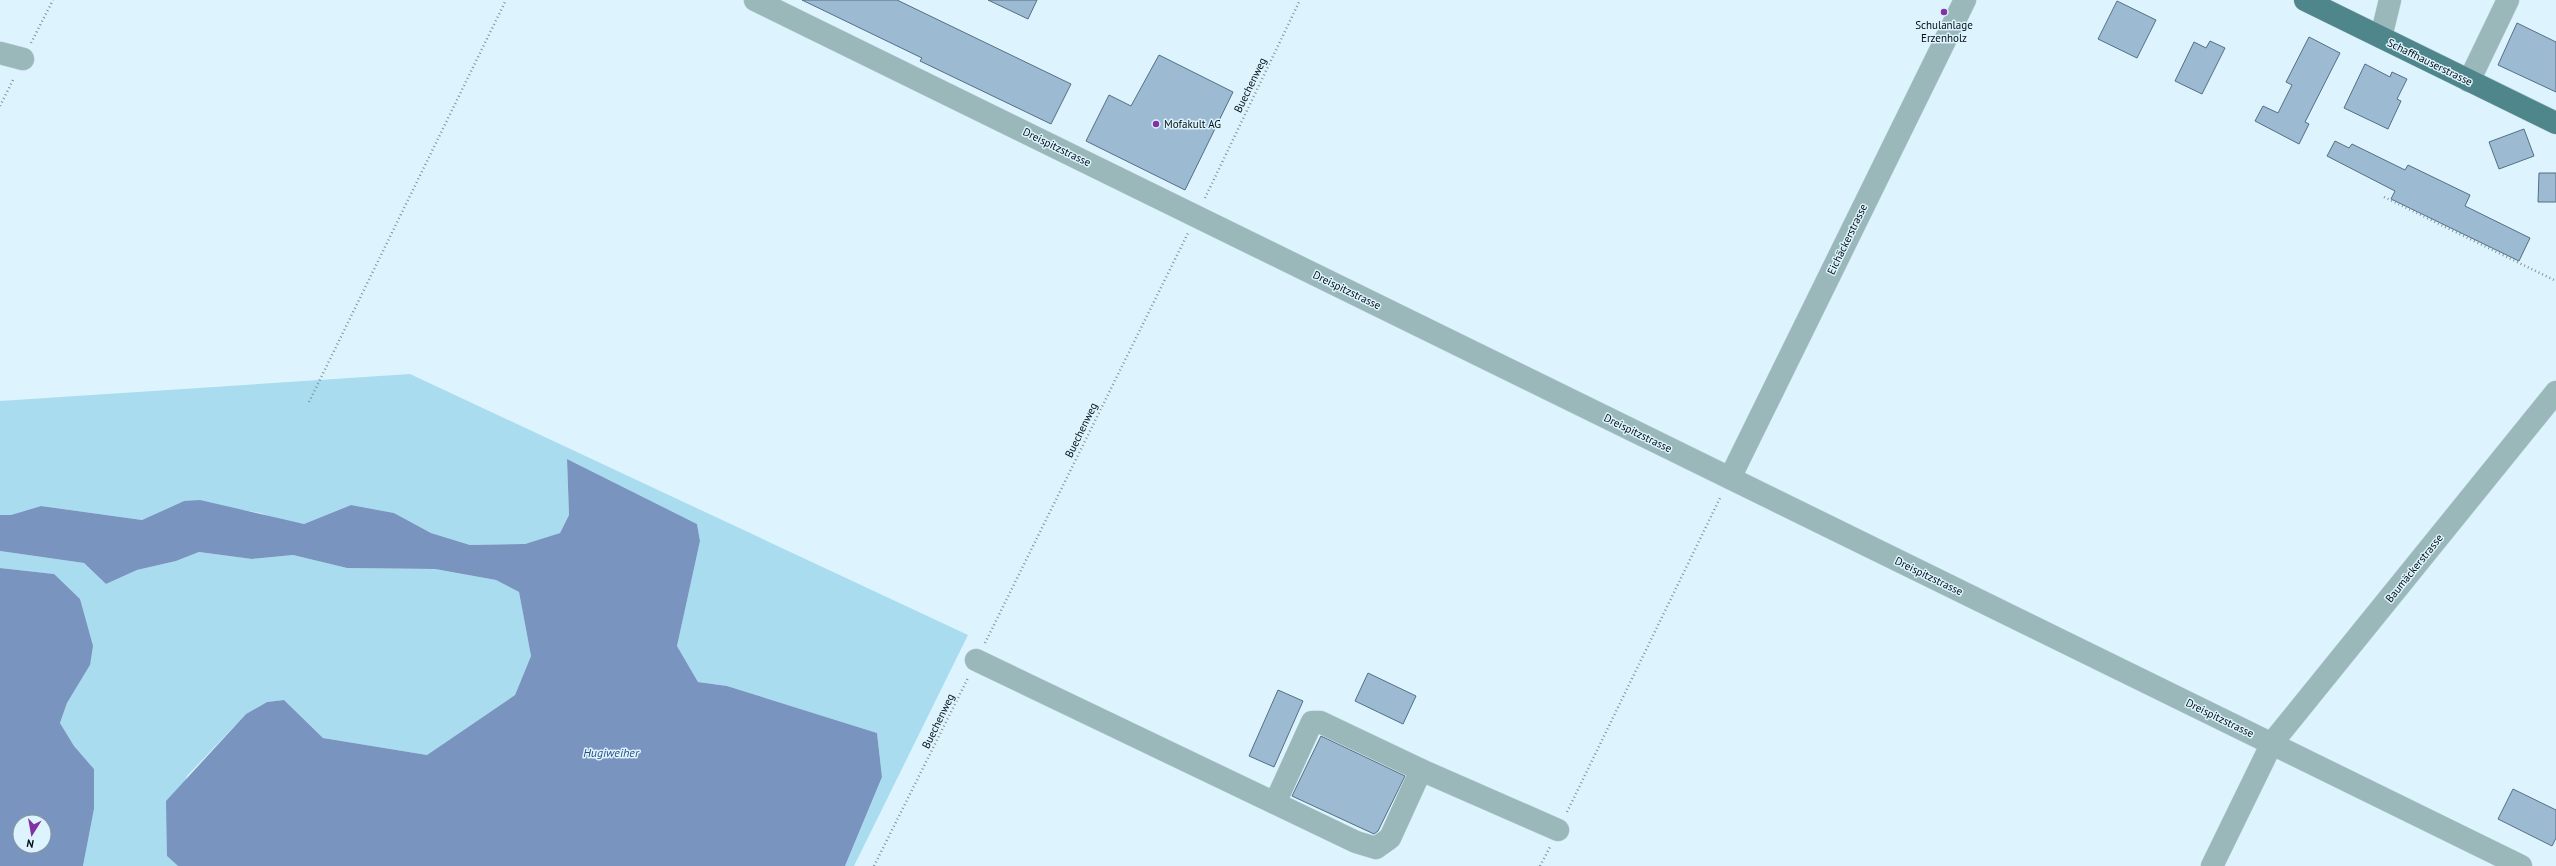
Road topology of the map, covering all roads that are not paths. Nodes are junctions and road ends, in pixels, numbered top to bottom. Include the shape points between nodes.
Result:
1 (755, 0) edge
2 (1965, 0) edge
3 (2305, 0) edge
4 (2390, 0) edge
5 (2508, 0) edge
6 (2381, 37) junction
7 (0, 53) edge
8 (23, 59) dead end
9 (2469, 81) junction
10 (2556, 123) edge
11 (2556, 392) edge
12 (1730, 478) junction
13 (976, 660) road end
14 (2272, 743) junction
15 (1422, 770) junction
16 (1275, 804) junction
17 (1558, 830) road end
18 (2212, 866) edge
19 (2521, 866) edge

1 - 12 street, Dreispitzstrasse
2 - 12 street, Eichäckerstrasse
3 - 6 main road, Schaffhauserstrasse
4 - 6 street
5 - 9 street
6 - 9 main road, Schaffhauserstrasse
7 - 8 street
9 - 10 main road, Schaffhauserstrasse
11 - 14 street, Baumäckerstrasse
12 - 14 street, Dreispitzstrasse
13 - 16 street
14 - 18 street, Baumäckerstrasse
14 - 19 street, Dreispitzstrasse
15 - 16 street via 1390,838 1376,848 1356,842
15 - 16 street via 1320,722 1312,722
15 - 17 street

